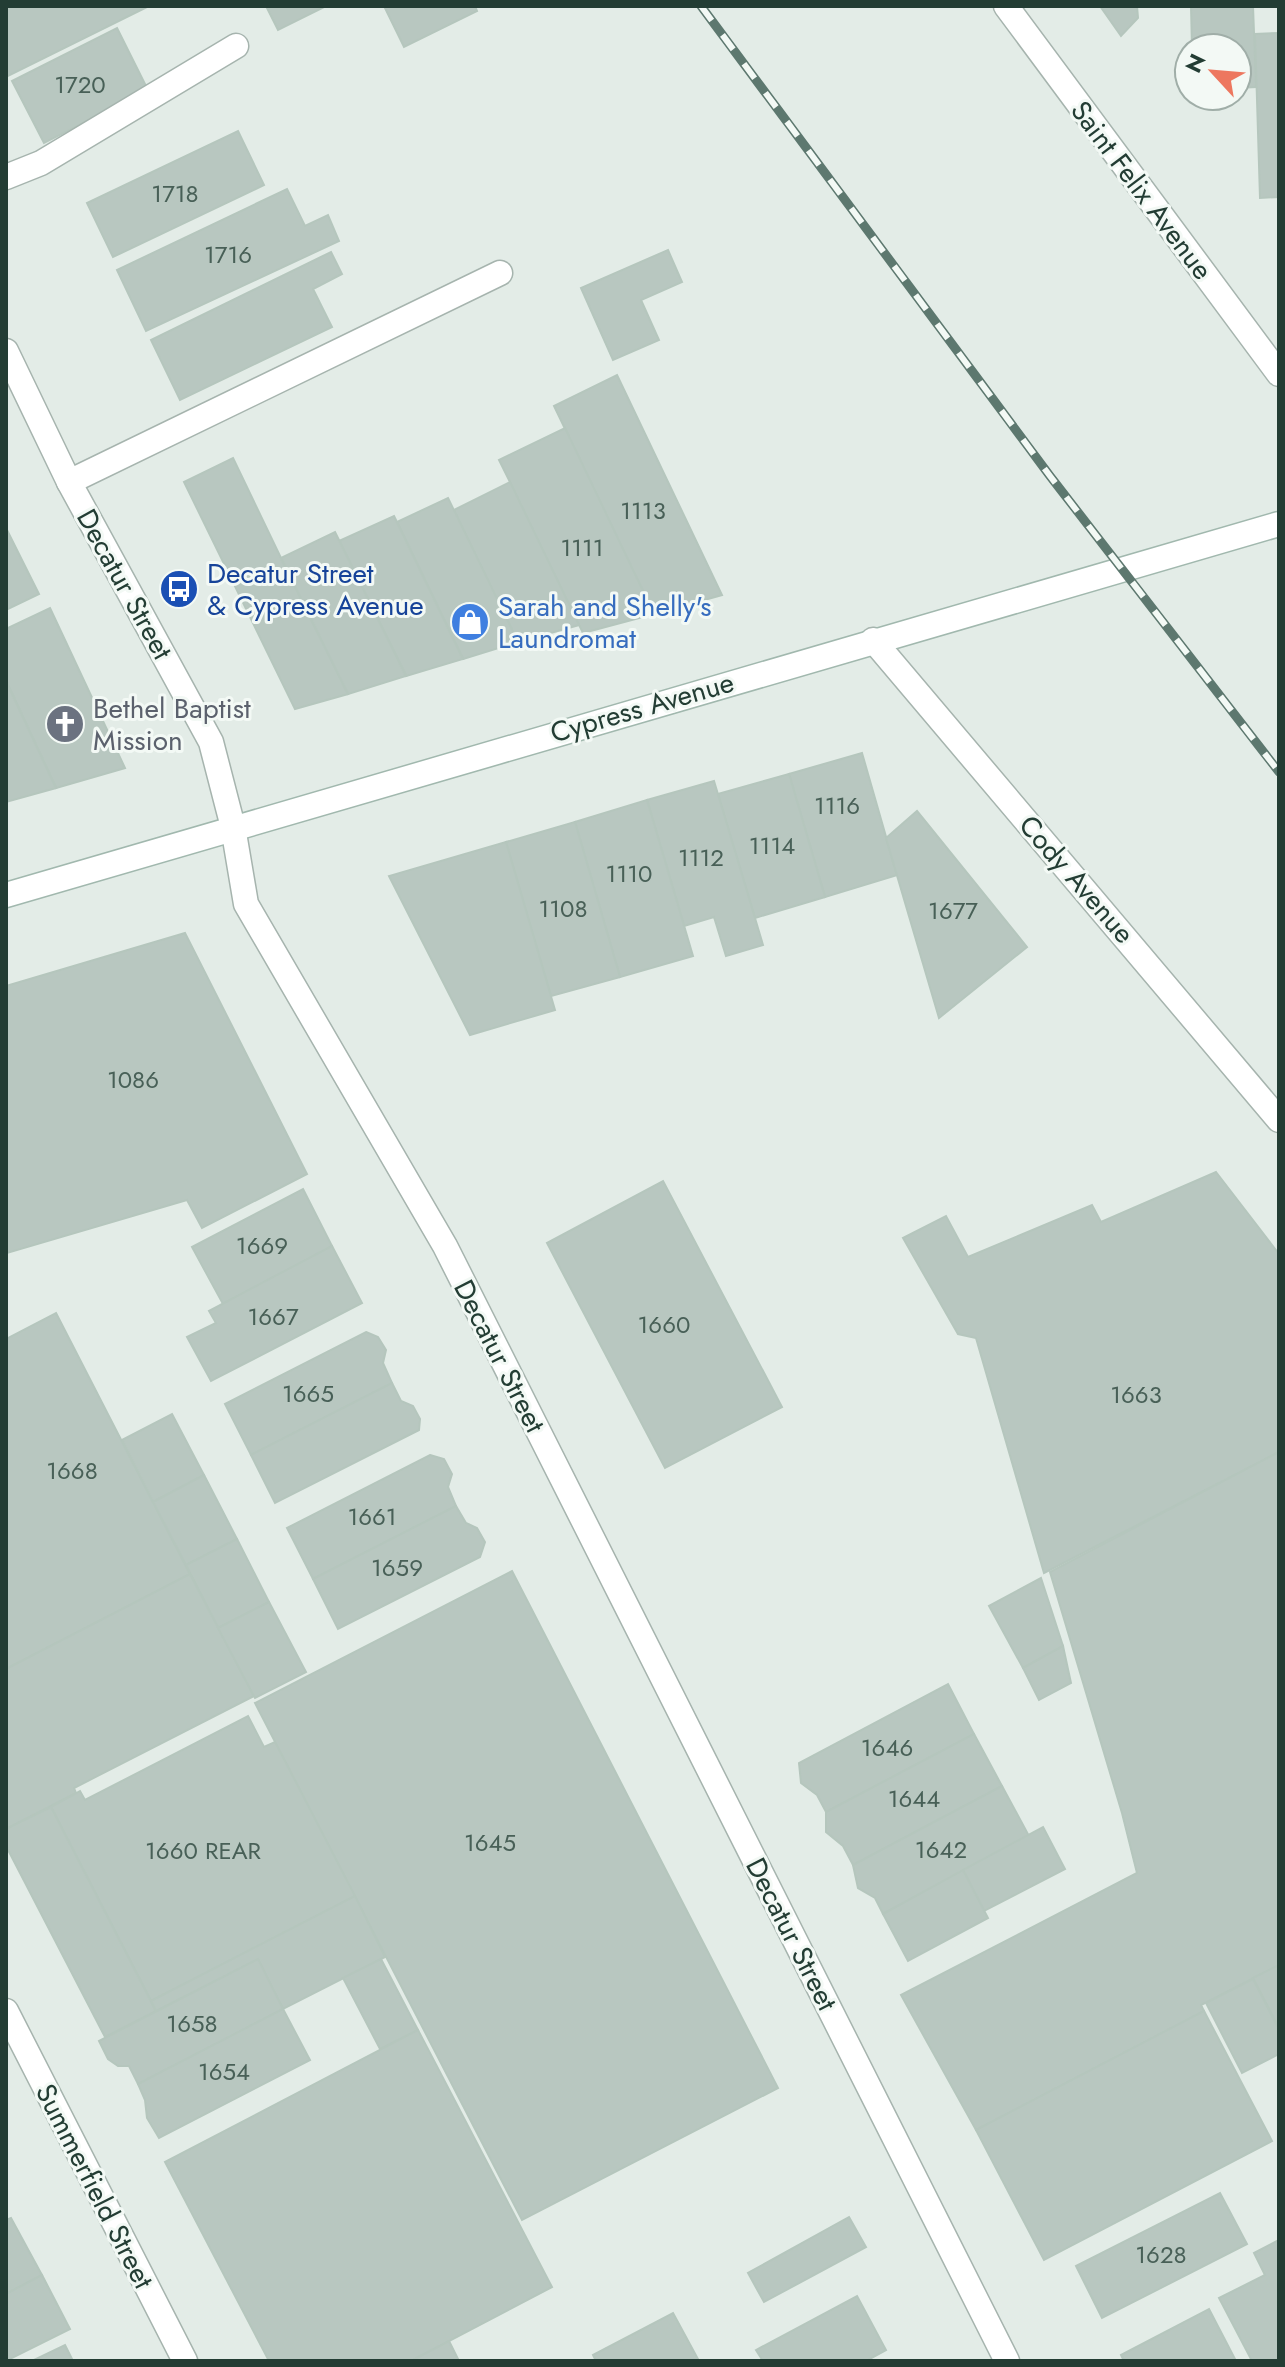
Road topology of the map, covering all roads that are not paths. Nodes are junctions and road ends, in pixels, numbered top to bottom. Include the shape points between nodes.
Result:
1 (1006, 6) edge
2 (236, 46) dead end
3 (6, 177) edge
4 (500, 273) dead end
5 (6, 351) edge
6 (1279, 374) edge
7 (69, 482) junction
8 (1279, 524) edge
9 (873, 640) junction
10 (233, 827) junction
11 (6, 895) edge
12 (1279, 1120) edge
13 (6, 2011) edge
14 (185, 2361) edge
15 (1007, 2361) edge

1 - 6 street, Saint Felix Avenue
2 - 3 street via 41,163
4 - 7 street
5 - 7 street, Decatur Street
7 - 10 street, Decatur Street via 211,742
8 - 9 street, Cypress Avenue
9 - 10 street, Cypress Avenue
9 - 12 street, Cody Avenue
10 - 11 street, Cypress Avenue
10 - 15 street, Decatur Street via 246,904 445,1246
13 - 14 street, Summerfield Street

